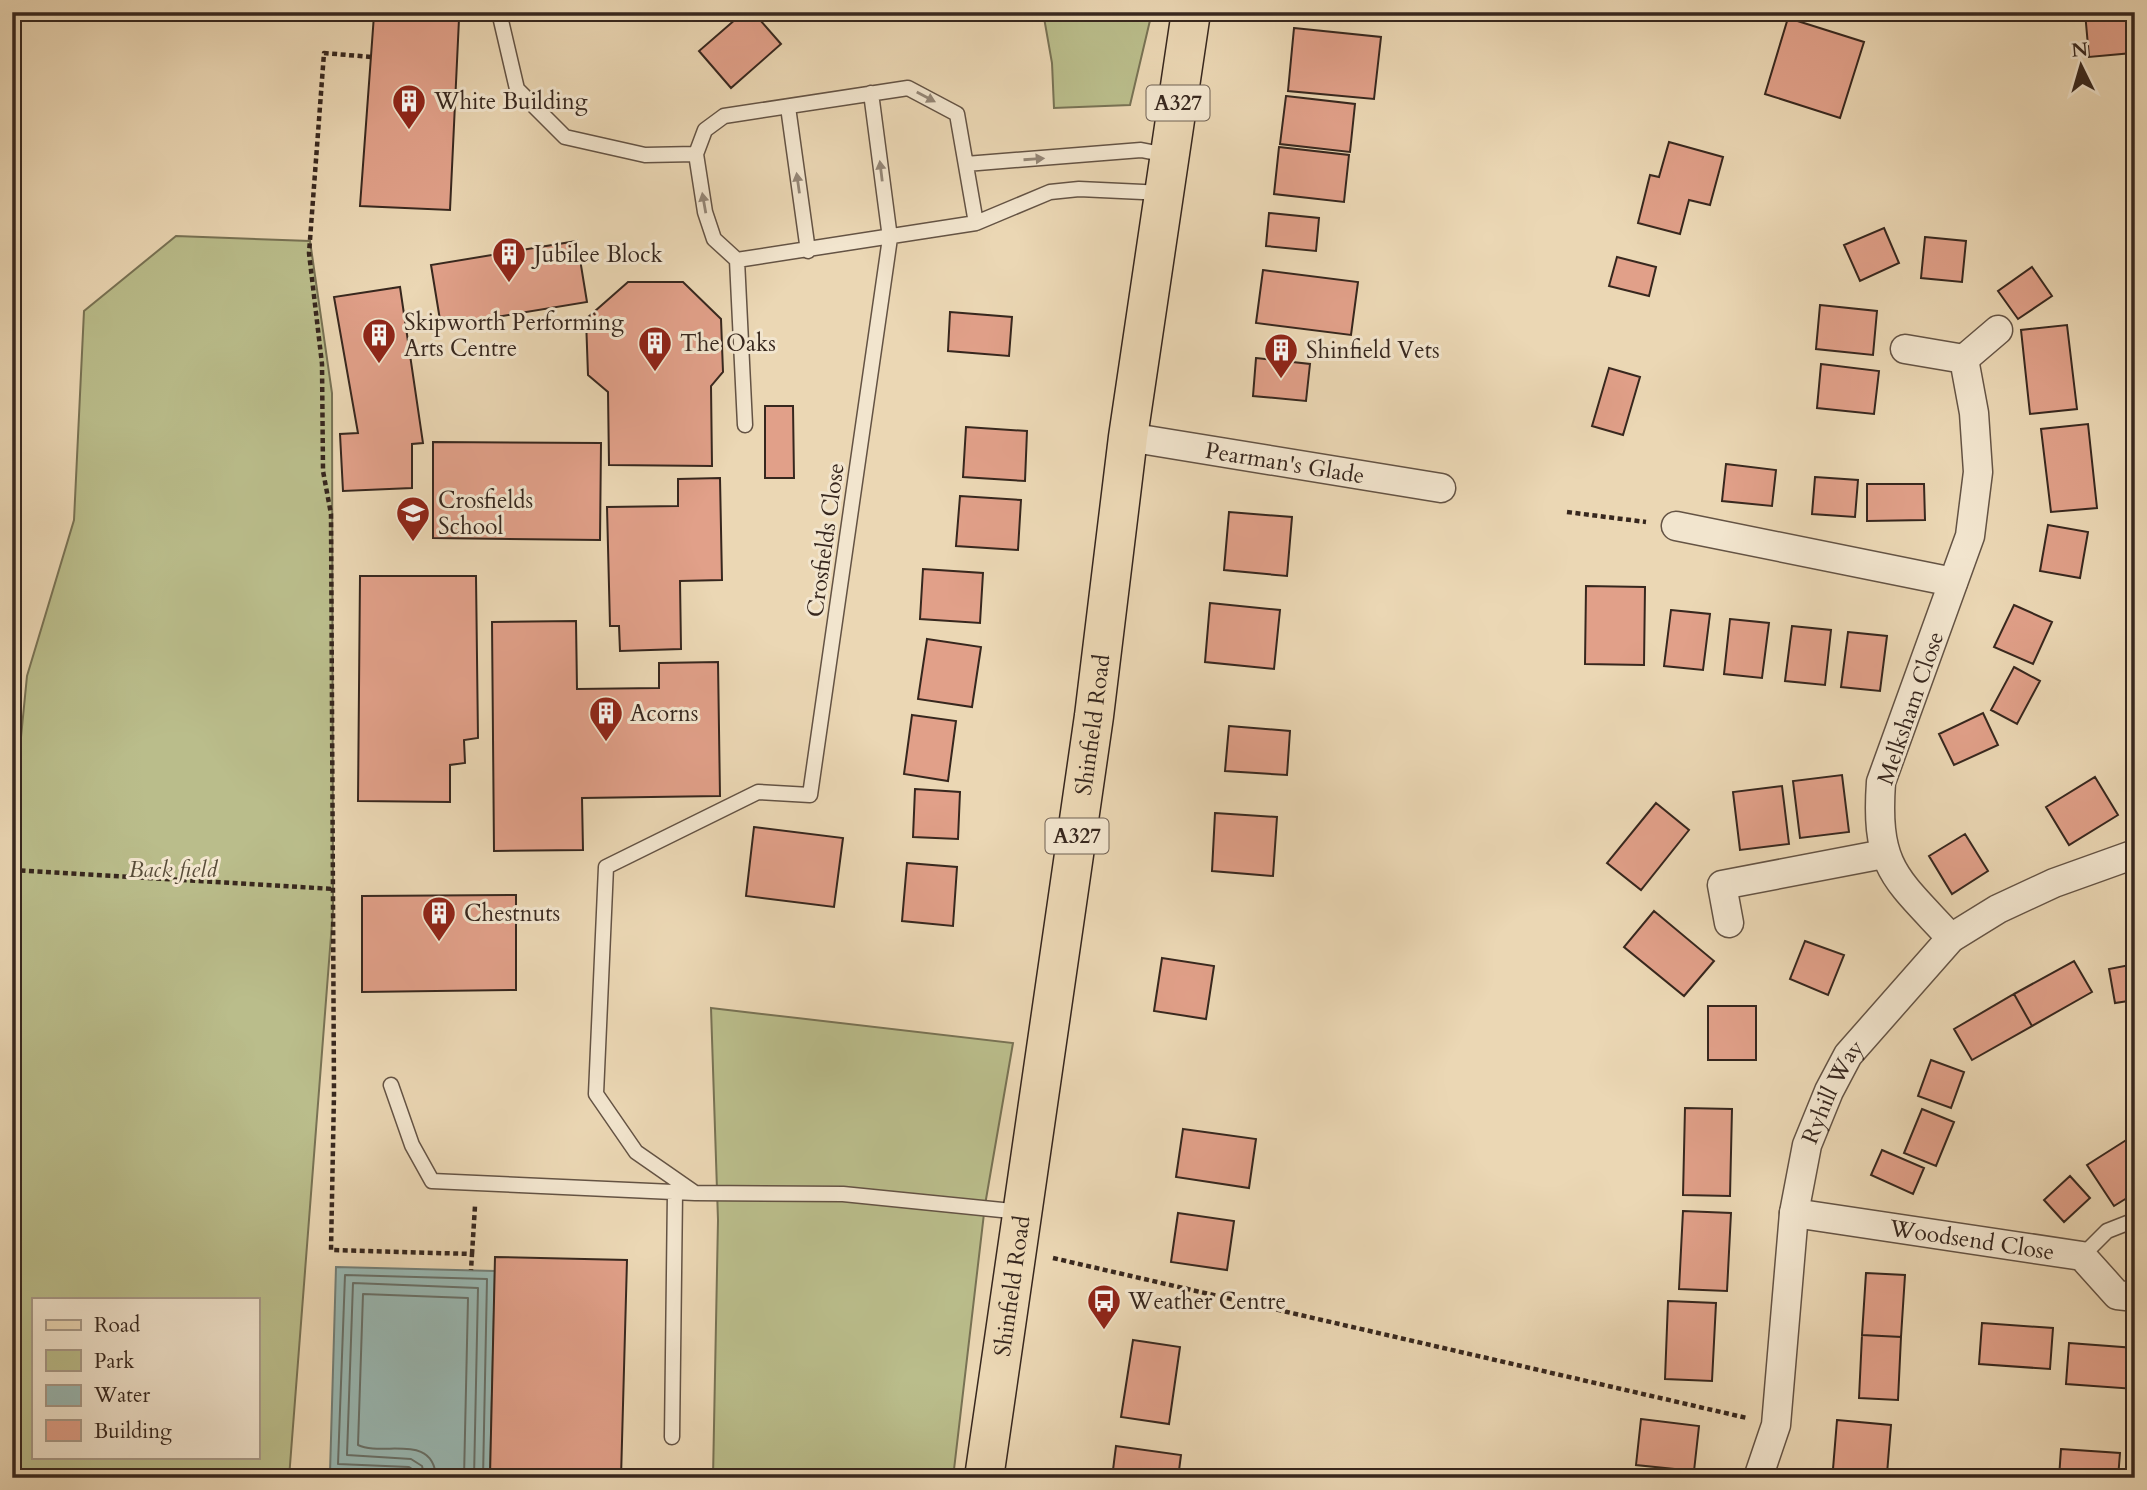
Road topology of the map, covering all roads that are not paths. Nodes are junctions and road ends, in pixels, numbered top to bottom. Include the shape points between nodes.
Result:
1 (499, 12) edge
2 (1191, 12) edge
3 (871, 93) junction
4 (788, 107) junction
5 (696, 154) junction
6 (1171, 155) junction
7 (966, 164) junction
8 (1165, 194) junction
9 (976, 223) junction
10 (890, 238) junction
11 (808, 251) junction
12 (737, 260) junction
13 (1998, 330) dead end
14 (1905, 349) dead end
15 (1964, 359) junction
16 (745, 425) dead end
17 (1128, 437) junction
18 (1441, 488) dead end
19 (1676, 526) road end
20 (1953, 582) junction
21 (1884, 854) junction
22 (2135, 854) edge
23 (1729, 923) dead end
24 (1951, 938) junction
25 (391, 1085) dead end
26 (674, 1192) junction
27 (695, 1193) junction
28 (1023, 1212) junction
29 (1794, 1213) junction
30 (2135, 1220) edge
31 (2082, 1256) junction
32 (2135, 1297) edge
33 (672, 1437) dead end
34 (984, 1478) edge
35 (1758, 1478) edge

1 - 5 lane via 517,89 565,137 645,155
2 - 6 main road, Shinfield Road / A327
3 - 4 lane
3 -> 7 lane via 908,88 957,114
10 -> 3 lane
4 - 5 lane via 724,116 705,130
11 -> 4 lane
12 -> 5 lane via 714,239
7 -> 6 lane via 1141,150
6 - 8 main road, Shinfield Road / A327
7 - 9 lane
8 - 9 lane via 1079,188 1050,192
8 - 17 main road, Shinfield Road / A327
9 - 10 lane
10 - 11 lane
10 - 27 lane, Crosfields Close via 810,795 758,792 606,867 596,1094 636,1152
11 - 12 lane
12 - 16 lane
13 - 15 street
14 - 15 street
15 - 20 street, Melksham Close via 1978,472 1970,536
17 - 18 street, Pearman's Glade
17 - 28 main road, Shinfield Road / A327 via 1094,716
19 - 20 street
20 - 21 street, Melksham Close via 1881,782 1878,823
21 - 23 street via 1722,885
21 - 24 street, Melksham Close via 1894,876
22 - 24 street, Ryhill Way via 2054,883
24 - 29 street, Ryhill Way via 1847,1055 1807,1146
25 - 26 lane via 412,1145 432,1181
26 - 27 lane
26 - 33 lane
27 - 28 lane via 843,1194
28 - 34 main road, Shinfield Road / A327
29 - 31 street, Woodsend Close
29 - 35 street, Ryhill Way via 1776,1425
30 - 31 lane via 2108,1231
31 - 32 street, Woodsend Close via 2117,1295

